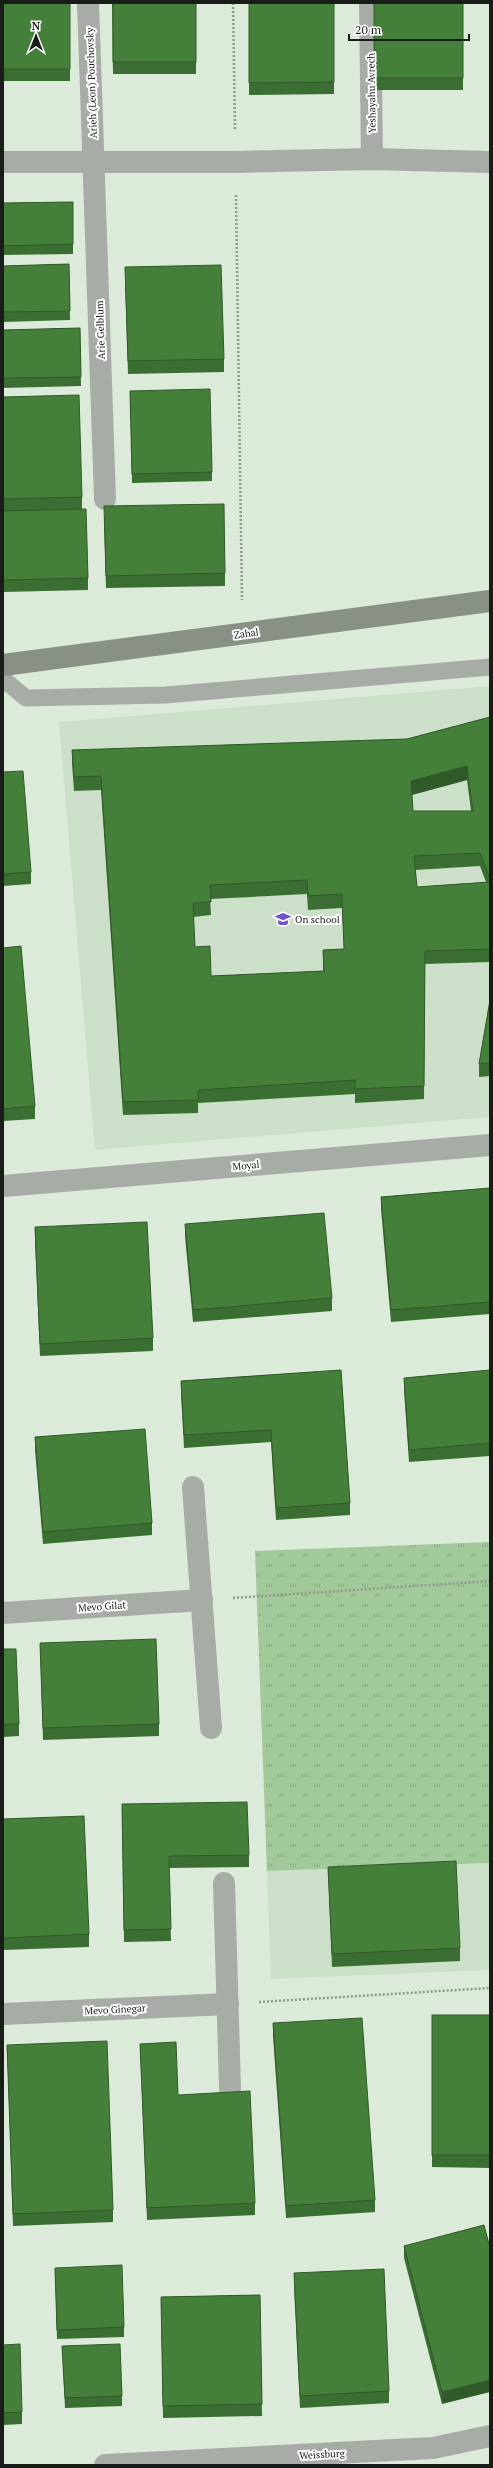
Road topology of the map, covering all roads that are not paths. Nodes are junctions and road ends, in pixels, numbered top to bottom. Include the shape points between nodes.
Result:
1 (88, 3) edge
2 (370, 3) edge
3 (372, 159) junction
4 (3, 162) edge
5 (94, 162) junction
6 (490, 162) edge
7 (457, 163) junction
8 (490, 178) edge
9 (106, 498) dead end
10 (490, 601) edge
11 (3, 665) edge
12 (490, 667) edge
13 (3, 679) edge
14 (490, 1145) edge
15 (3, 1186) edge
16 (193, 1487) dead end
17 (202, 1600) junction
18 (3, 1613) edge
19 (211, 1728) dead end
20 (224, 1884) dead end
21 (228, 2004) junction
22 (3, 2014) edge
23 (230, 2089) dead end
24 (490, 2436) edge
25 (105, 2465) edge

1 - 5 street, Arieh (Leon) Pouchovsky
2 - 3 street, Yeshayahu Avrech
3 - 5 street
3 - 7 street
4 - 5 street
5 - 9 street, Arie Gelblum
6 - 7 street
7 - 8 street
10 - 11 street, Zahal
12 - 13 lane via 166,695 26,698
14 - 15 street, Moyal
16 - 17 street
17 - 18 street, Mevo Gilat
17 - 19 street
20 - 21 street
21 - 22 street, Mevo Ginegar
21 - 23 street
24 - 25 street, Weissburg via 433,2448

